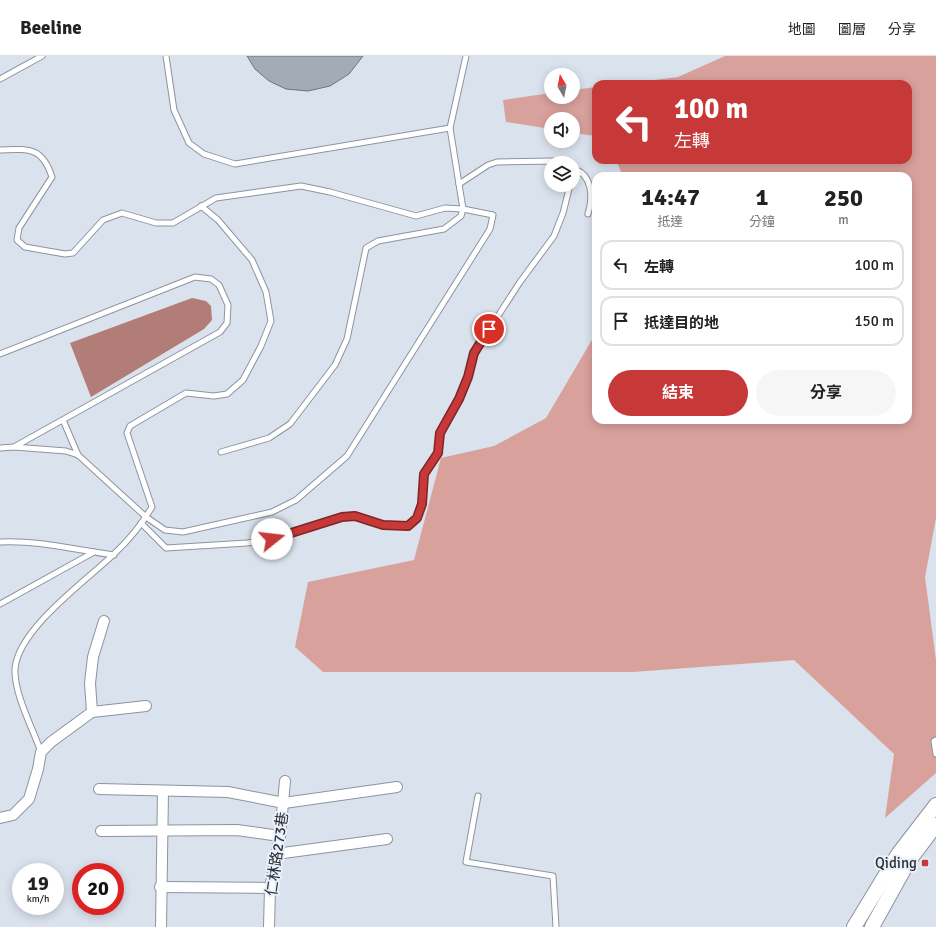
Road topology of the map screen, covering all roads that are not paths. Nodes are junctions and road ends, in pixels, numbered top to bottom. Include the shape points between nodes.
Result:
1 (41, 56) edge
2 (166, 56) edge
3 (466, 56) edge
4 (0, 79) edge
5 (450, 128) junction
6 (0, 150) edge
7 (544, 162) edge
8 (580, 173) edge
9 (459, 184) junction
10 (568, 192) edge
11 (201, 206) junction
12 (463, 208) junction
13 (588, 214) dead end
14 (0, 354) edge
15 (63, 420) junction
16 (14, 447) junction
17 (0, 448) edge
18 (221, 452) dead end
19 (78, 455) junction
20 (146, 517) junction
21 (141, 523) junction
22 (0, 542) edge
23 (94, 552) junction
24 (114, 555) junction
25 (0, 604) edge
26 (104, 622) dead end
27 (146, 706) dead end
28 (92, 712) junction
29 (936, 740) edge
30 (41, 752) junction
31 (936, 754) edge
32 (285, 781) dead end
33 (397, 786) dead end
34 (99, 789) dead end
35 (163, 791) junction
36 (478, 796) dead end
37 (284, 803) junction
38 (936, 805) edge
39 (0, 818) edge
40 (936, 825) edge
41 (101, 831) dead end
42 (163, 831) junction
43 (280, 836) junction
44 (387, 839) dead end
45 (276, 854) junction
46 (160, 887) junction
47 (270, 888) junction
48 (161, 927) edge
49 (269, 927) edge
50 (556, 927) edge
51 (854, 927) edge
52 (872, 927) edge

1 - 4 lane
2 - 5 lane via 174,110 189,143 204,154 235,164
3 - 5 lane
5 - 9 lane
6 - 11 lane via 26,149 39,153 48,164 52,177 19,228 17,240 25,248 73,253 103,220 122,213 156,223 173,223
7 - 9 lane via 497,162
8 - 13 lane via 591,189
9 - 12 lane
10 - 21 lane via 554,236 520,282 474,353 459,399 440,433 438,453 424,474 422,504 417,518 408,526 383,525 355,516 342,517 272,539 166,548
11 - 12 lane via 216,198 301,186 416,216 445,208
11 - 20 lane via 218,220 252,260 266,292 271,321 243,380 227,394 214,396 186,393 130,426 127,433 152,507
12 - 18 lane via 461,216 444,229 378,241 366,248 347,339 335,365 290,424 269,438
12 - 20 lane via 493,215 490,229 347,456 296,500 272,512 183,532 165,530
14 - 15 lane via 196,277 211,279 219,285 228,305 227,323 220,332
15 - 16 lane
15 - 19 lane
16 - 17 lane
16 - 19 lane via 66,451
19 - 20 lane
20 - 21 lane
21 - 24 lane
22 - 23 lane via 55,544
23 - 24 lane
23 - 25 lane
24 - 30 lane via 40,622 23,643 15,668 18,689
26 - 28 street via 93,657 90,683
27 - 28 street
28 - 30 street
29 - 31 lane
30 - 39 street via 29,799 21,809
32 - 37 street, 仁林路273巷
33 - 37 street
34 - 35 street
35 - 37 street via 228,792
35 - 42 street
36 - 50 lane via 466,862 553,876
37 - 43 street, 仁林路273巷
38 - 51 main road via 899,853
40 - 52 main road via 908,862
41 - 42 street
42 - 43 street via 237,830
42 - 46 street
43 - 45 street, 仁林路273巷
44 - 45 street
45 - 47 street, 仁林路273巷
46 - 47 street
46 - 48 street
47 - 49 street, 仁林路273巷

